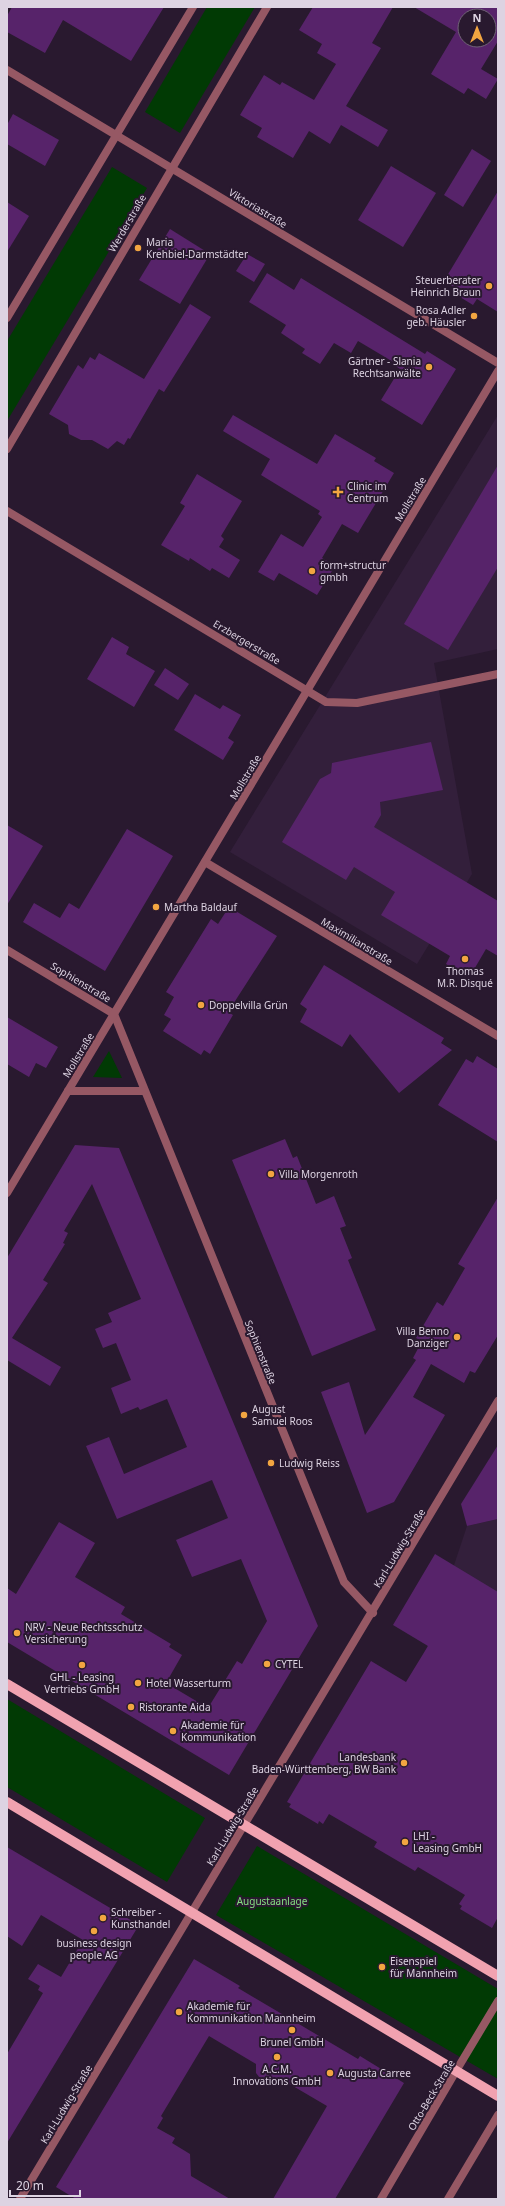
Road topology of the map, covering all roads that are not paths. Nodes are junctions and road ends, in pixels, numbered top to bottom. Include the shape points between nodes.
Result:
1 (193, 7) edge
2 (267, 7) edge
3 (7, 70) edge
4 (116, 135) junction
5 (171, 168) junction
6 (7, 318) edge
7 (498, 363) edge
8 (498, 371) edge
9 (7, 449) edge
10 (7, 511) edge
11 (498, 674) edge
12 (308, 691) junction
13 (205, 862) junction
14 (7, 950) edge
15 (114, 1014) junction
16 (498, 1036) edge
17 (68, 1091) junction
18 (144, 1091) junction
19 (7, 1193) edge
20 (498, 1401) edge
21 (373, 1613) junction
22 (7, 1684) edge
23 (7, 1802) edge
24 (244, 1824) junction
25 (192, 1912) junction
26 (498, 1976) edge
27 (498, 2001) edge
28 (456, 2071) junction
29 (498, 2096) edge
30 (498, 2115) edge
31 (20, 2199) edge
32 (381, 2199) edge
33 (448, 2199) edge

1 - 4 street
2 - 5 street, Werderstraße
3 - 4 street, Viktoriastraße
4 - 5 street, Viktoriastraße
4 - 6 street
5 - 7 street, Viktoriastraße
5 - 9 street, Werderstraße
8 - 12 street, Mollstraße
10 - 12 street, Erzbergerstraße
11 - 12 street, Erzbergerstraße via 357,703 326,702
12 - 13 street, Mollstraße
13 - 15 street, Mollstraße
13 - 16 street, Maximilianstraße
14 - 15 street, Sophienstraße
15 - 17 street, Mollstraße
15 - 18 street, Sophienstraße
17 - 18 street
17 - 19 street, Mollstraße
18 - 21 street, Sophienstraße via 344,1582
20 - 21 street, Karl-Ludwig-Straße
21 - 24 street, Karl-Ludwig-Straße
22 - 24 main road
23 - 25 main road
24 - 25 street, Karl-Ludwig-Straße
24 - 26 main road
25 - 28 main road
25 - 31 street, Karl-Ludwig-Straße
27 - 28 street, Otto-Beck-Straße
28 - 29 main road
28 - 32 street, Otto-Beck-Straße
30 - 33 street

